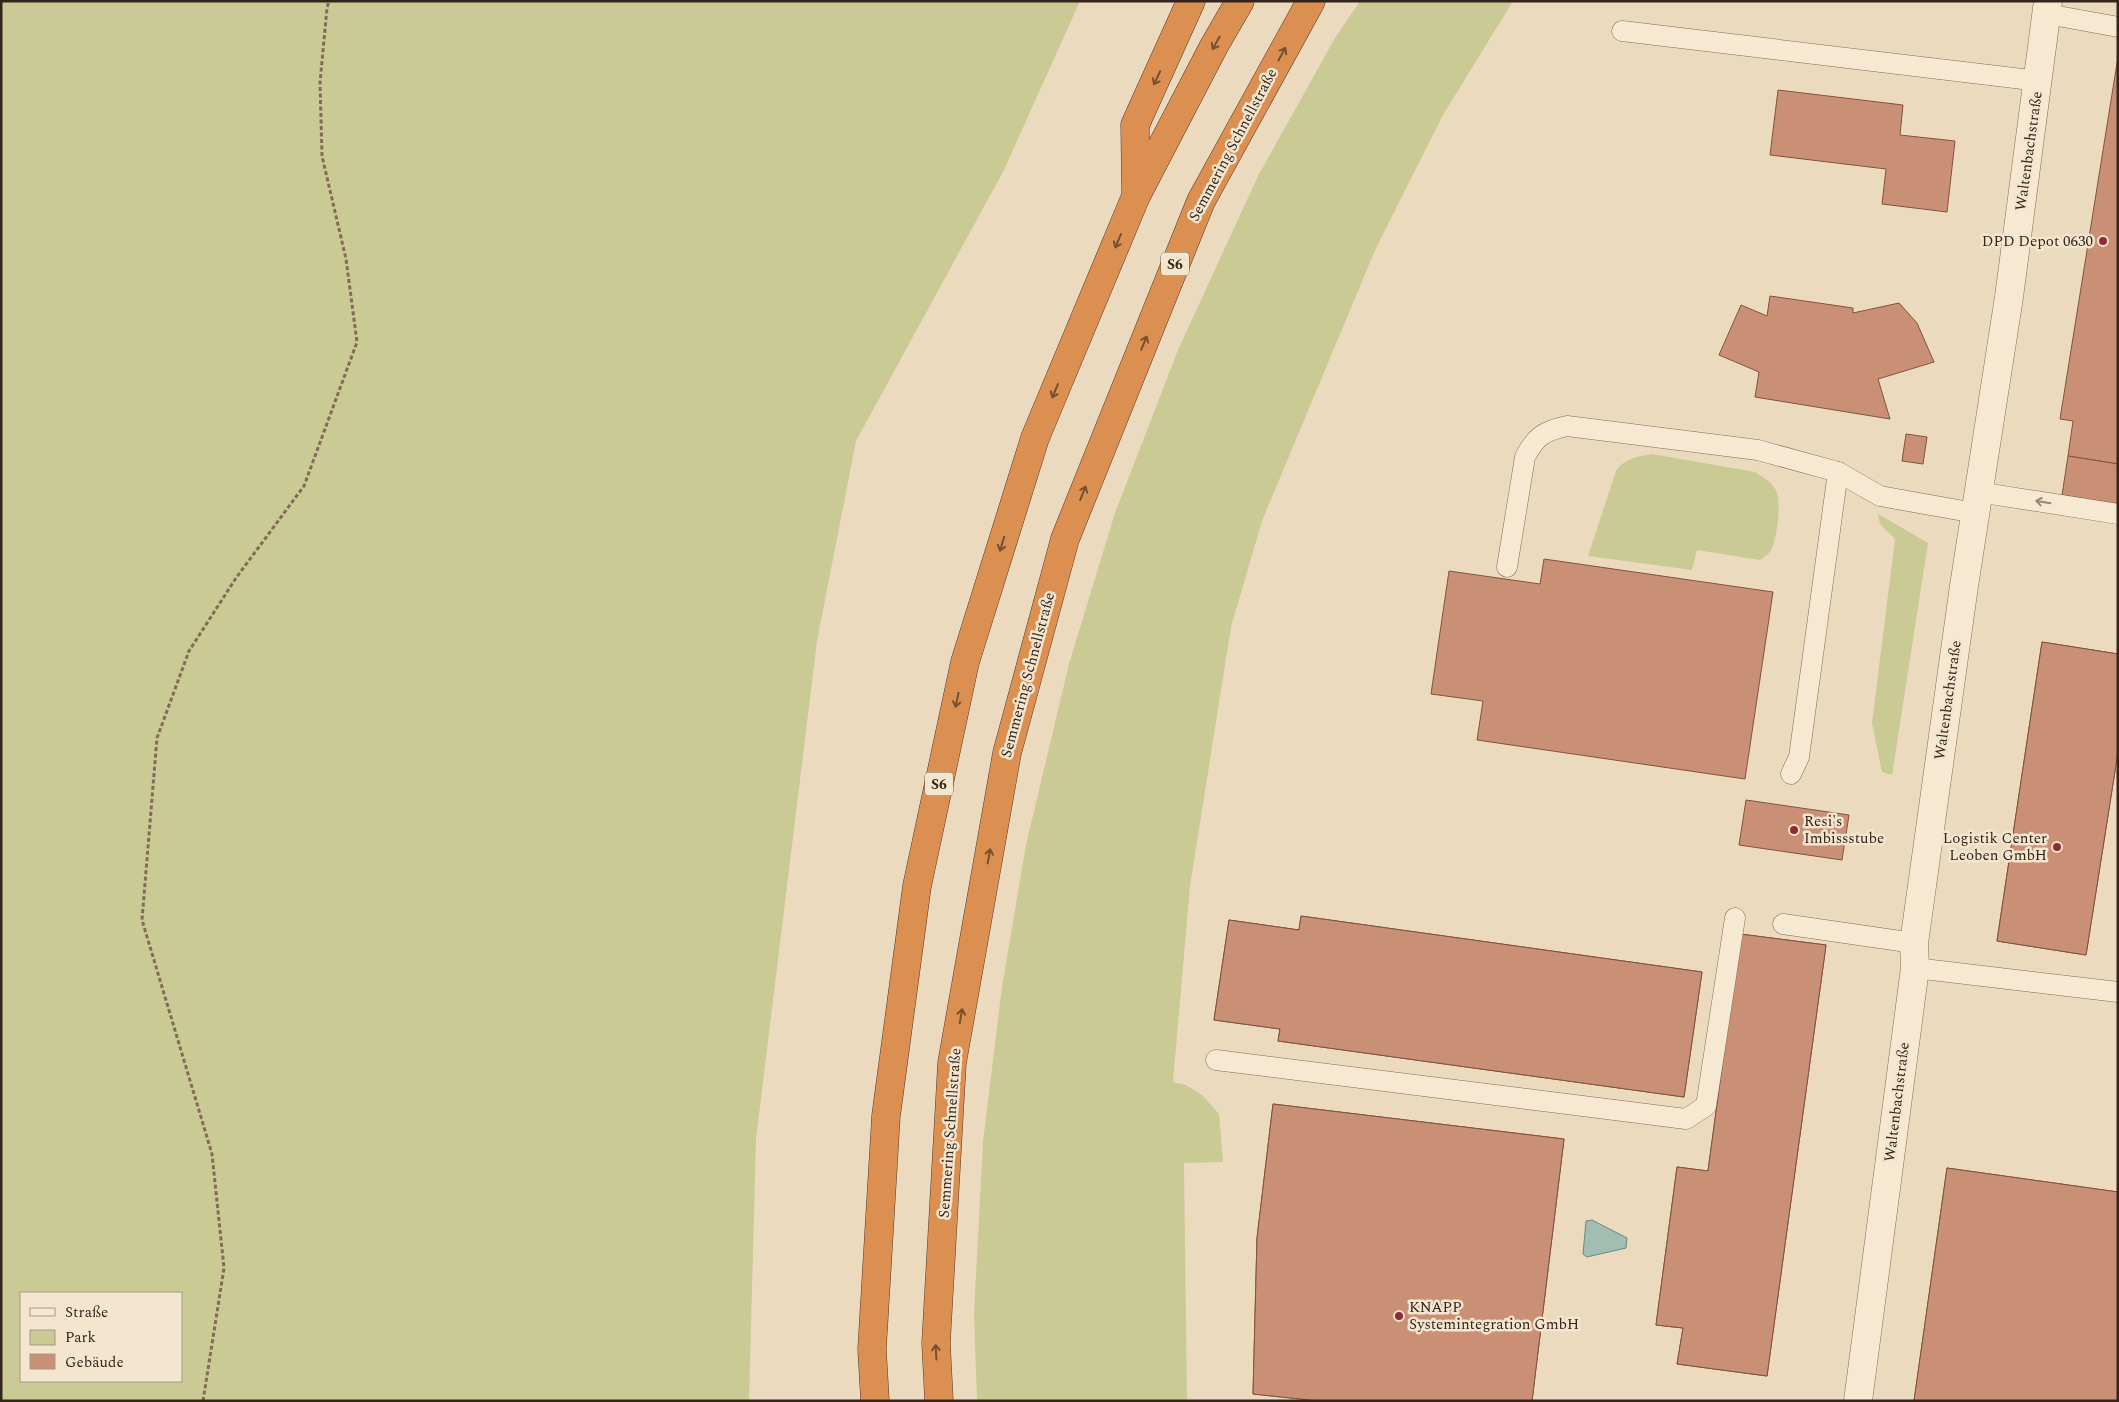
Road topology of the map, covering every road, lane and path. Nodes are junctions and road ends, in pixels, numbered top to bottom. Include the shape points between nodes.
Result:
1 (329, 1) edge
2 (1191, 1) edge
3 (1240, 1) edge
4 (1311, 1) edge
5 (2048, 7) edge
6 (2118, 27) edge
7 (1622, 31) dead end
8 (2039, 81) junction
9 (1136, 196) junction
10 (1838, 472) junction
11 (1976, 503) junction
12 (2118, 514) edge
13 (1507, 567) dead end
14 (1791, 774) dead end
15 (1735, 918) dead end
16 (1782, 924) dead end
17 (1914, 955) junction
18 (2118, 992) edge
19 (1216, 1060) dead end
20 (203, 1401) edge
21 (875, 1401) edge
22 (939, 1401) edge
23 (1858, 1401) edge

1 - 20 path via 320,83 322,156 346,259 357,342 304,486 236,578 189,651 157,738 142,920 212,1154 224,1268
2 -> 9 highway via 1135,125
3 -> 9 highway, S6
22 -> 4 highway, Semmering Schnellstraße / S6 via 936,1343 952,1063 1006,753 1065,538 1197,210
5 - 6 lane
5 - 8 street, Waltenbachstraße
7 - 8 lane
8 - 11 street, Waltenbachstraße
9 -> 21 highway, S6 via 1035,438 965,662 915,895 886,1116 872,1349
10 - 11 lane via 1880,496
10 - 13 lane via 1758,450 1594,428 1567,426 1547,431 1532,443 1525,457
10 - 14 lane via 1799,758
12 -> 11 lane
11 - 17 street, Waltenbachstraße
15 - 19 lane via 1706,1106 1686,1119
16 - 17 lane
17 - 18 lane
17 - 23 street, Waltenbachstraße

